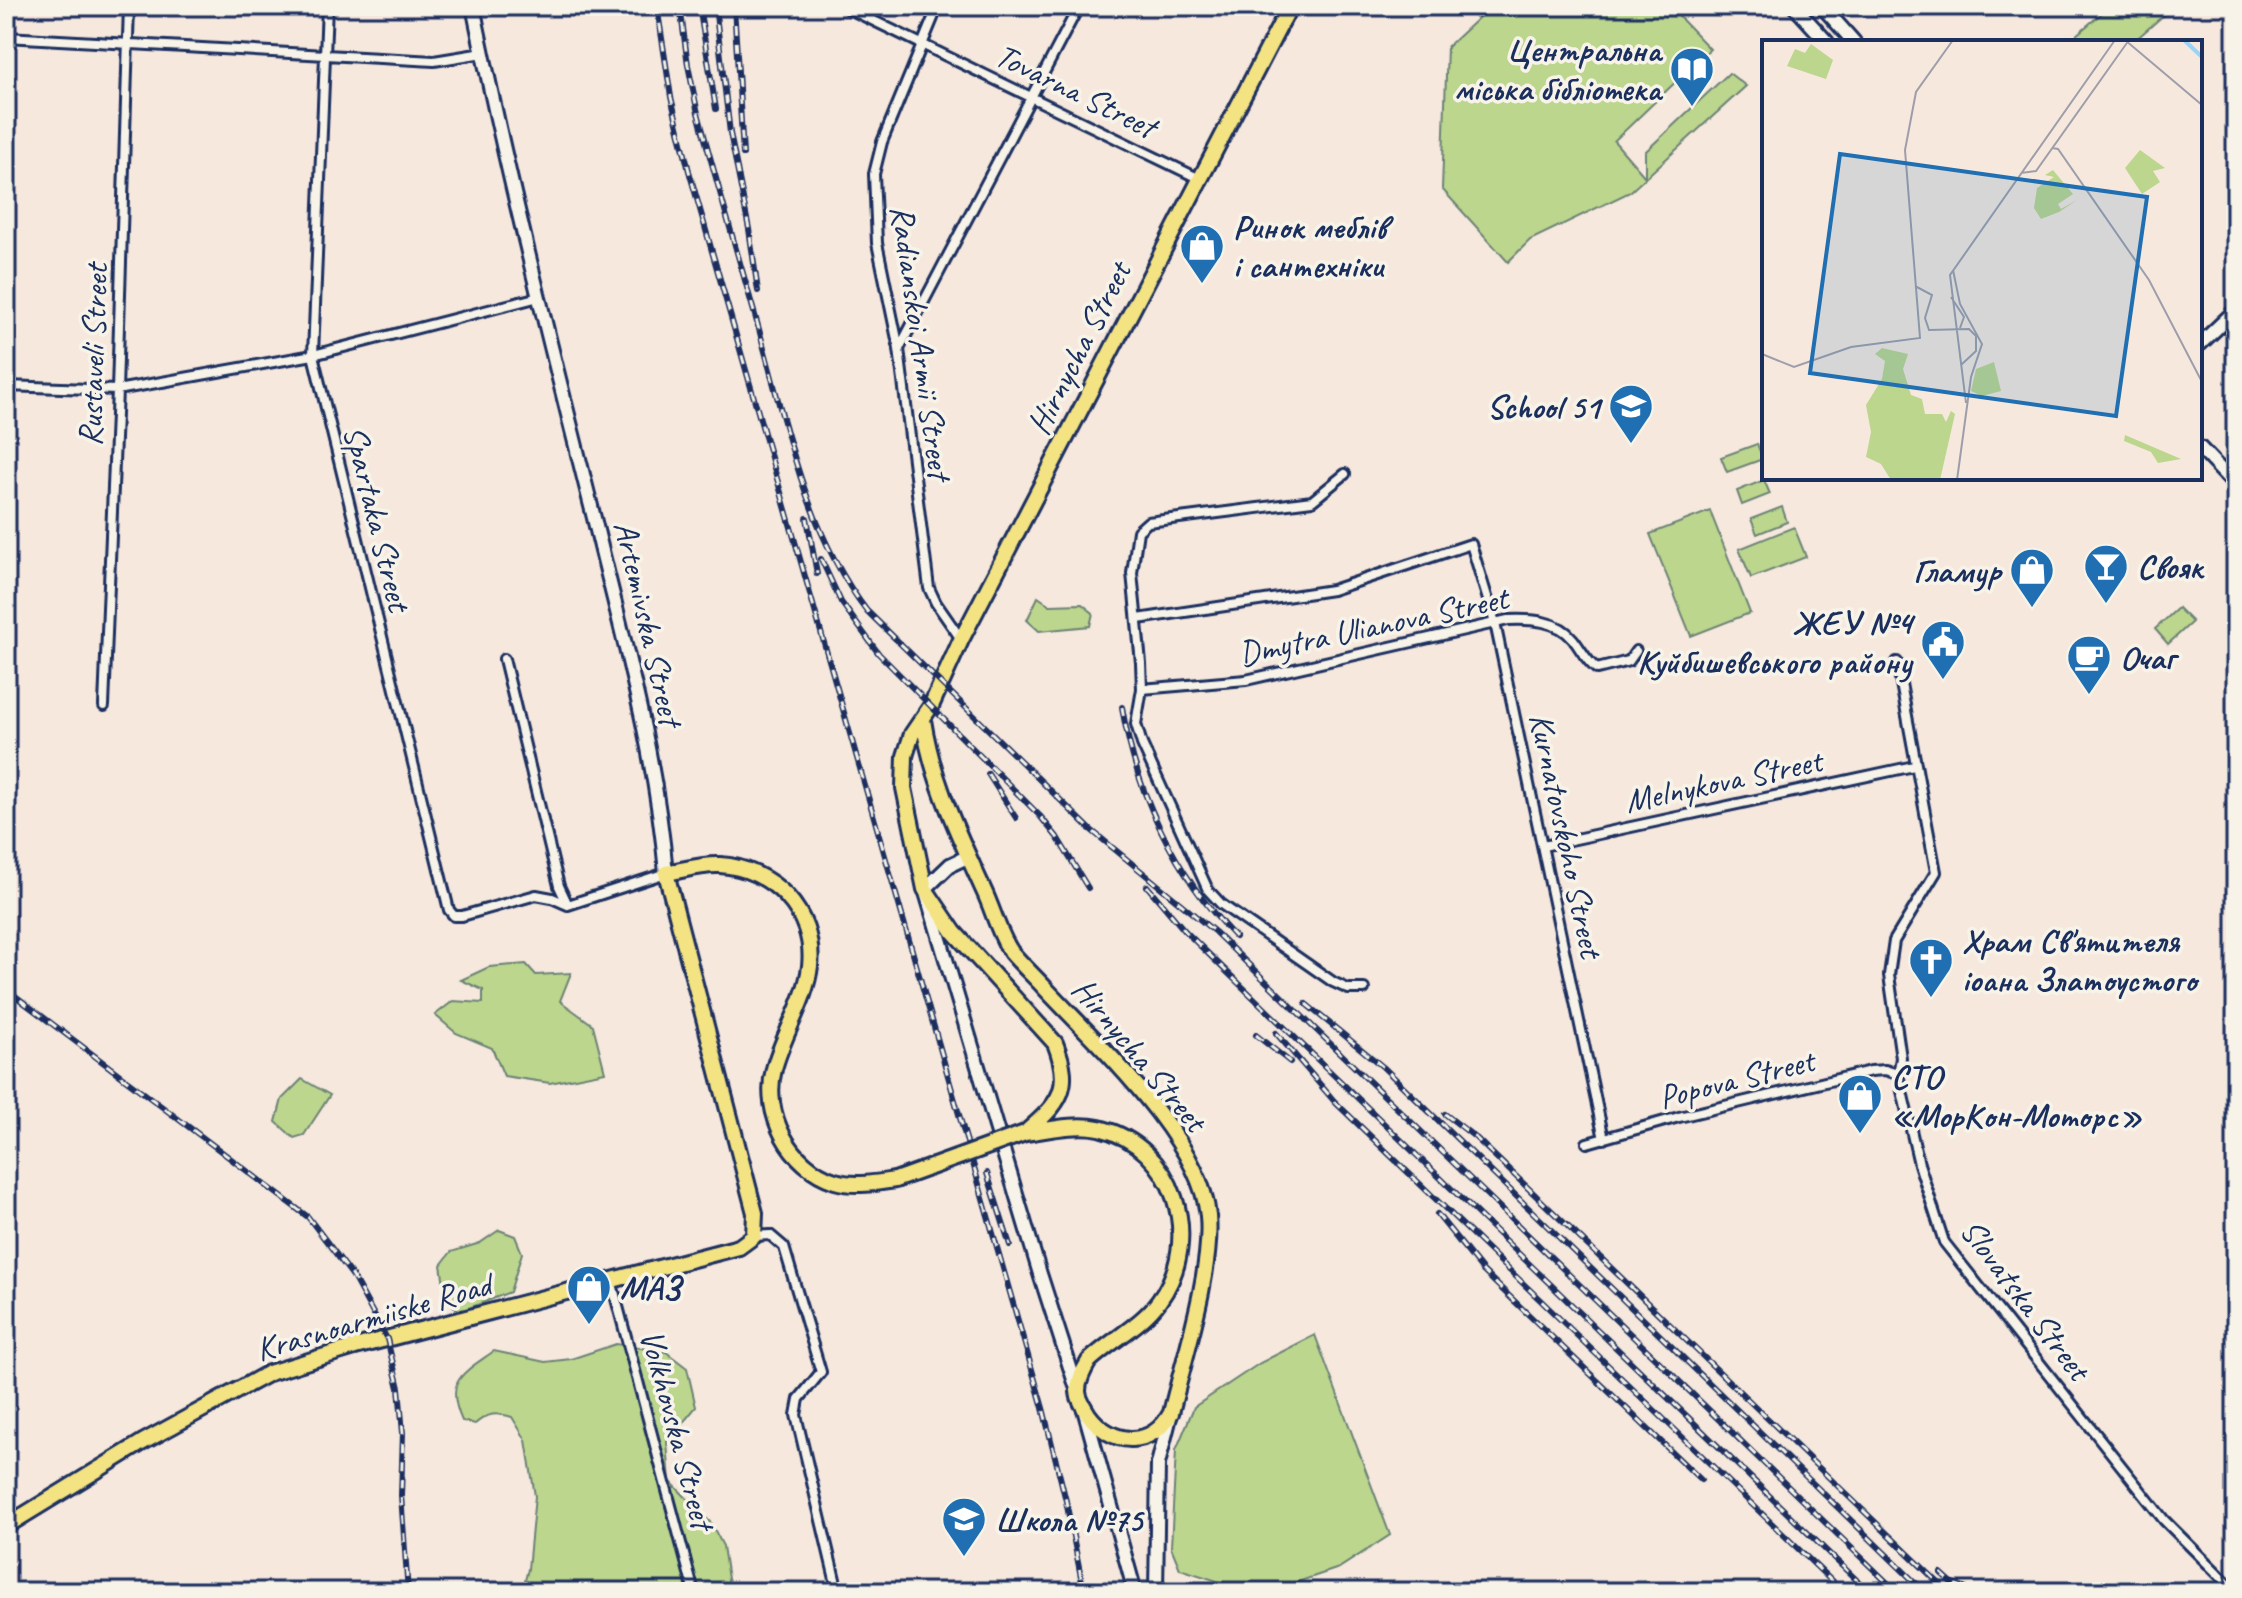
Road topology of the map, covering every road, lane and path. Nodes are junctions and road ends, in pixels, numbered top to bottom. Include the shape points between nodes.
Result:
1 (129, 6) edge
2 (327, 6) edge
3 (473, 6) edge
4 (843, 6) edge
5 (938, 6) edge
6 (1079, 6) edge
7 (1290, 6) edge
8 (1794, 6) edge
9 (1822, 6) edge
10 (6, 37) edge
11 (1825, 40) edge
12 (1852, 40) edge
13 (128, 44) junction
14 (921, 44) junction
15 (483, 53) junction
16 (325, 54) junction
17 (1030, 97) junction
18 (1200, 179) junction
19 (539, 297) junction
20 (2236, 310) edge
21 (2202, 342) edge
22 (899, 349) junction
23 (313, 355) junction
24 (6, 386) edge
25 (117, 390) junction
26 (2202, 450) edge
27 (1345, 474) dead end
28 (2236, 486) edge
29 (1138, 619) junction
30 (1495, 623) junction
31 (961, 640) junction
32 (1636, 651) dead end
33 (504, 659) dead end
34 (1897, 662) dead end
35 (1142, 689) junction
36 (104, 706) dead end
37 (923, 720) junction
38 (1914, 766) junction
39 (1543, 846) junction
40 (969, 856) junction
41 (666, 873) junction
42 (925, 889) junction
43 (568, 905) junction
44 (1364, 989) dead end
45 (1898, 1074) junction
46 (1025, 1133) junction
47 (1604, 1139) junction
48 (1587, 1143) dead end
49 (754, 1236) junction
50 (611, 1280) junction
51 (1080, 1399) junction
52 (1171, 1413) junction
53 (6, 1526) edge
54 (694, 1592) edge
55 (838, 1592) edge
56 (1135, 1592) edge
57 (1156, 1592) edge
58 (2236, 1592) edge

1 - 13 street, Rustaveli Street
2 - 16 street, Spartaka Street
3 - 15 main road, Artemivska Street
4 - 14 street, Tovarna Street
5 - 14 street, Radianskoi Armii Street
6 - 17 street
7 - 18 main road, Hirnycha Street
8 - 11 main road
9 - 12 main road
10 - 13 street
13 - 16 street
13 - 25 street, Rustaveli Street
14 - 17 street, Tovarna Street
14 - 22 street, Radianskoi Armii Street via 874,174 877,243
15 - 16 street via 434,61
15 - 19 main road, Artemivska Street
16 - 23 street, Spartaka Street
17 - 18 street, Tovarna Street
17 - 22 street
18 - 31 main road, Hirnycha Street
19 - 23 street
19 - 41 main road, Artemivska Street via 646,738
20 - 21 main road
22 - 31 street, Radianskoi Armii Street via 929,588
23 - 25 street
23 - 43 street, Spartaka Street via 449,910 462,916 536,895
24 - 25 street
25 - 36 street, Rustaveli Street
26 - 28 main road
27 - 29 street via 1312,501 1142,525 1132,573
29 - 30 street, Kurnatovskoho Street via 1332,590 1471,544
29 - 35 street
30 - 32 street, Dmytra Ulianova Street via 1541,621 1571,636 1597,669 1629,661
30 - 35 street, Dmytra Ulianova Street via 1246,680
30 - 39 street, Kurnatovskoho Street
31 - 37 main road, Hirnycha Street
33 - 43 street
34 - 38 street, Slovatska Street
35 - 44 street via 1138,733 1208,890 1333,982
37 - 40 main road, Hirnycha Street via 940,793
37 - 42 main road, Hirnycha Street via 905,756 904,788
38 - 39 street, Melnykova Street
38 - 45 street, Slovatska Street via 1936,872 1889,958 1901,1058
39 - 47 street, Kurnatovskoho Street
40 - 42 main road via 950,865
40 - 52 main road, Hirnycha Street via 1010,951 1149,1102 1194,1167 1208,1217 1208,1244
41 - 43 street
41 - 46 main road, bridge via 718,865 742,869 778,887 803,917 810,947 807,983 773,1071 771,1093 782,1138 812,1170 858,1185 895,1180
41 - 49 main road, Artemivska Street via 755,1213
42 - 46 main road via 954,932 1055,1043 1064,1066 1061,1092 1049,1113
42 - 51 main road, Hirnycha Street
45 - 47 street, Popova Street via 1871,1071
45 - 58 street, Slovatska Street via 1944,1242 2164,1520
46 - 51 main road via 1097,1127 1129,1141 1158,1165 1179,1209 1182,1233 1172,1278 1158,1303 1089,1361 1082,1373
47 - 48 street, Popova Street
49 - 50 main road, Krasnoarmiiske Road via 739,1247
49 - 55 street via 770,1235 784,1247 821,1372 799,1399 796,1415
50 - 53 main road, Krasnoarmiiske Road via 269,1373
50 - 54 street, Volkhovska Street
51 - 52 main road via 1095,1423 1117,1437 1150,1435
51 - 56 main road, Hirnycha Street
52 - 57 main road, Hirnycha Street via 1158,1464

